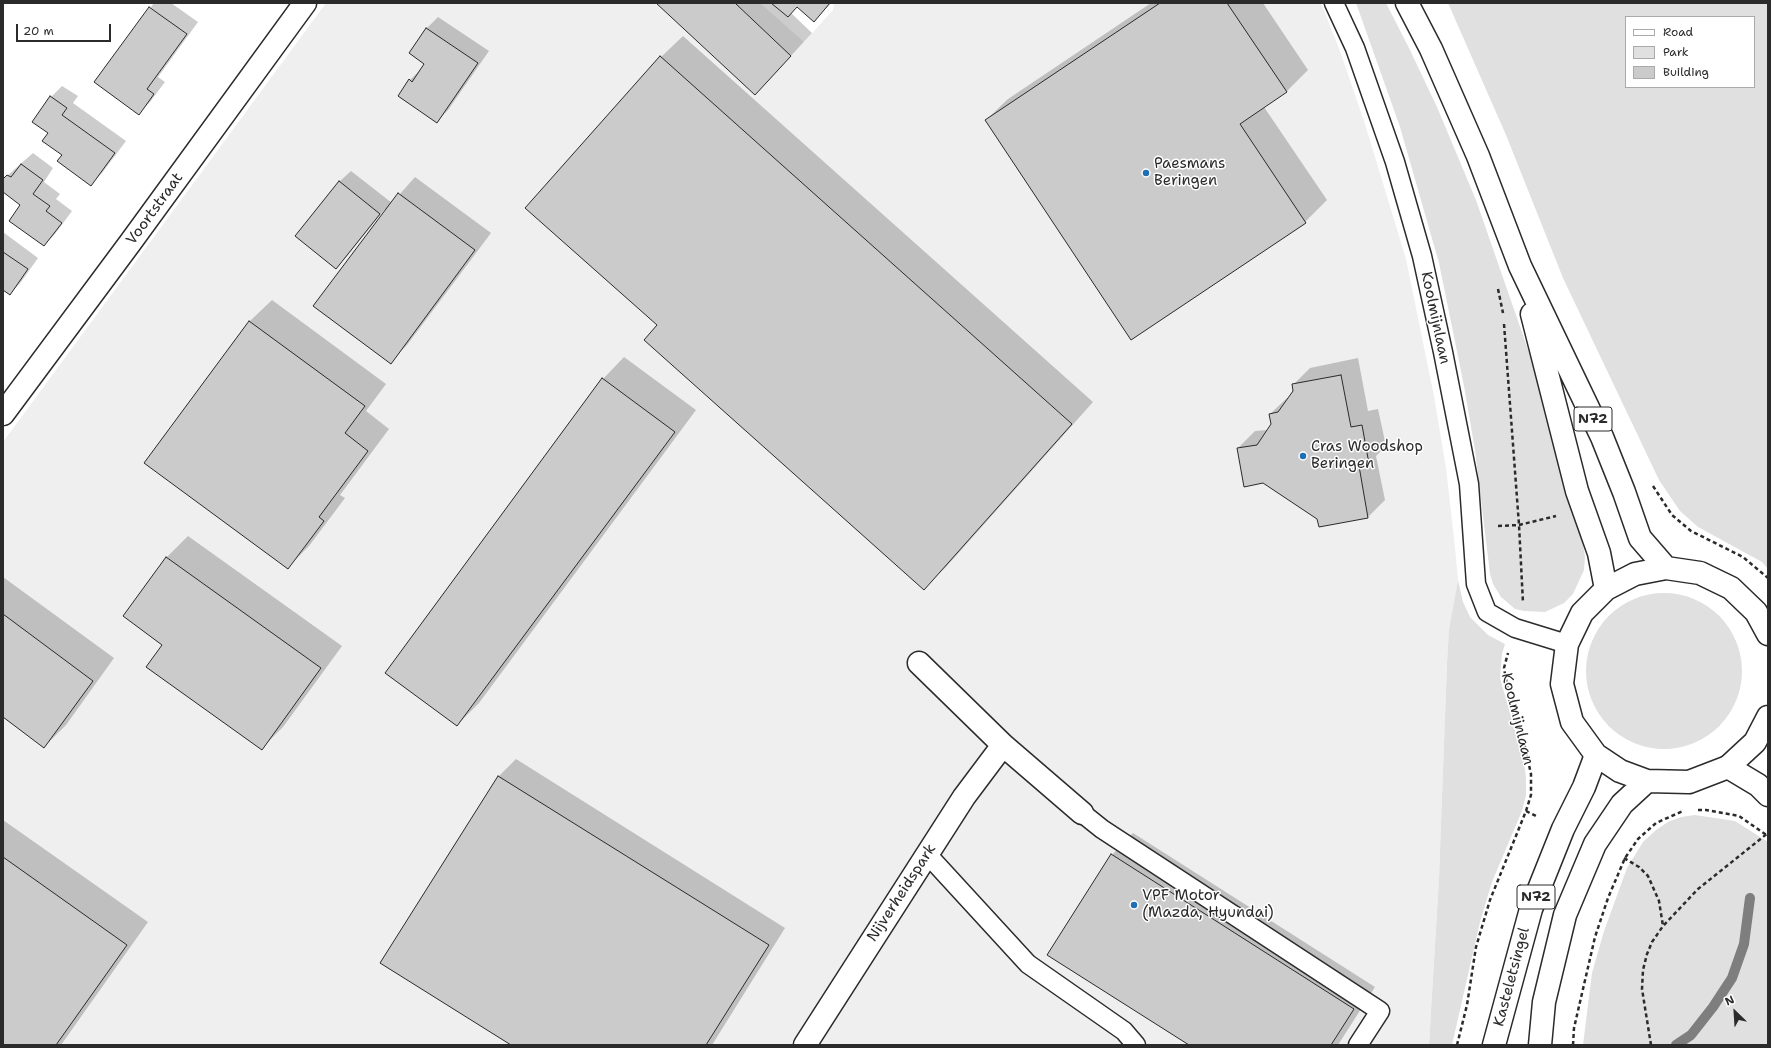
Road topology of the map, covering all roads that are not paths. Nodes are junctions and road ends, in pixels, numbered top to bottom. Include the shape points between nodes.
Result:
1 (305, 3) edge
2 (1334, 3) edge
3 (1407, 3) edge
4 (1520, 266) junction
5 (3, 414) edge
6 (1666, 568) junction
7 (1606, 589) junction
8 (1768, 634) edge
9 (1567, 644) junction
10 (919, 663) dead end
11 (1768, 717) edge
12 (1003, 745) junction
13 (1596, 755) junction
14 (1728, 766) junction
15 (1647, 781) junction
16 (1768, 795) edge
17 (1082, 813) joint
18 (927, 854) junction
19 (805, 1045) edge
20 (1136, 1045) edge
21 (1358, 1045) edge
22 (1494, 1045) edge
23 (1540, 1045) edge

1 - 5 main road, Voortstraat
2 - 9 lane, Koolmijnlaan via 1355,48 1395,162 1422,256 1469,484 1476,584 1487,612 1515,628
3 - 4 main road, N72 via 1478,156
4 - 6 main road, N72 via 1602,437 1640,538
4 - 7 main road, N72 via 1576,491 1599,553
6 - 7 main road via 1635,574
6 - 8 main road via 1700,573 1731,588 1756,612
7 - 9 main road via 1582,613
9 - 13 main road via 1562,684 1572,722
10 - 12 main road
11 - 14 main road via 1755,742
12 - 17 main road
12 - 18 main road, Nijverheidspark via 964,797
13 - 15 main road via 1620,771
13 - 22 main road, Kasteletsingel / N72 via 1531,909
14 - 15 main road via 1689,782
14 - 16 main road via 1758,785
15 - 23 main road, N72 via 1622,804 1595,844 1565,915 1544,1002
17 - 21 lane via 1102,829 1380,1011
18 - 19 main road, Nijverheidspark
18 - 20 lane via 1028,964 1124,1031

